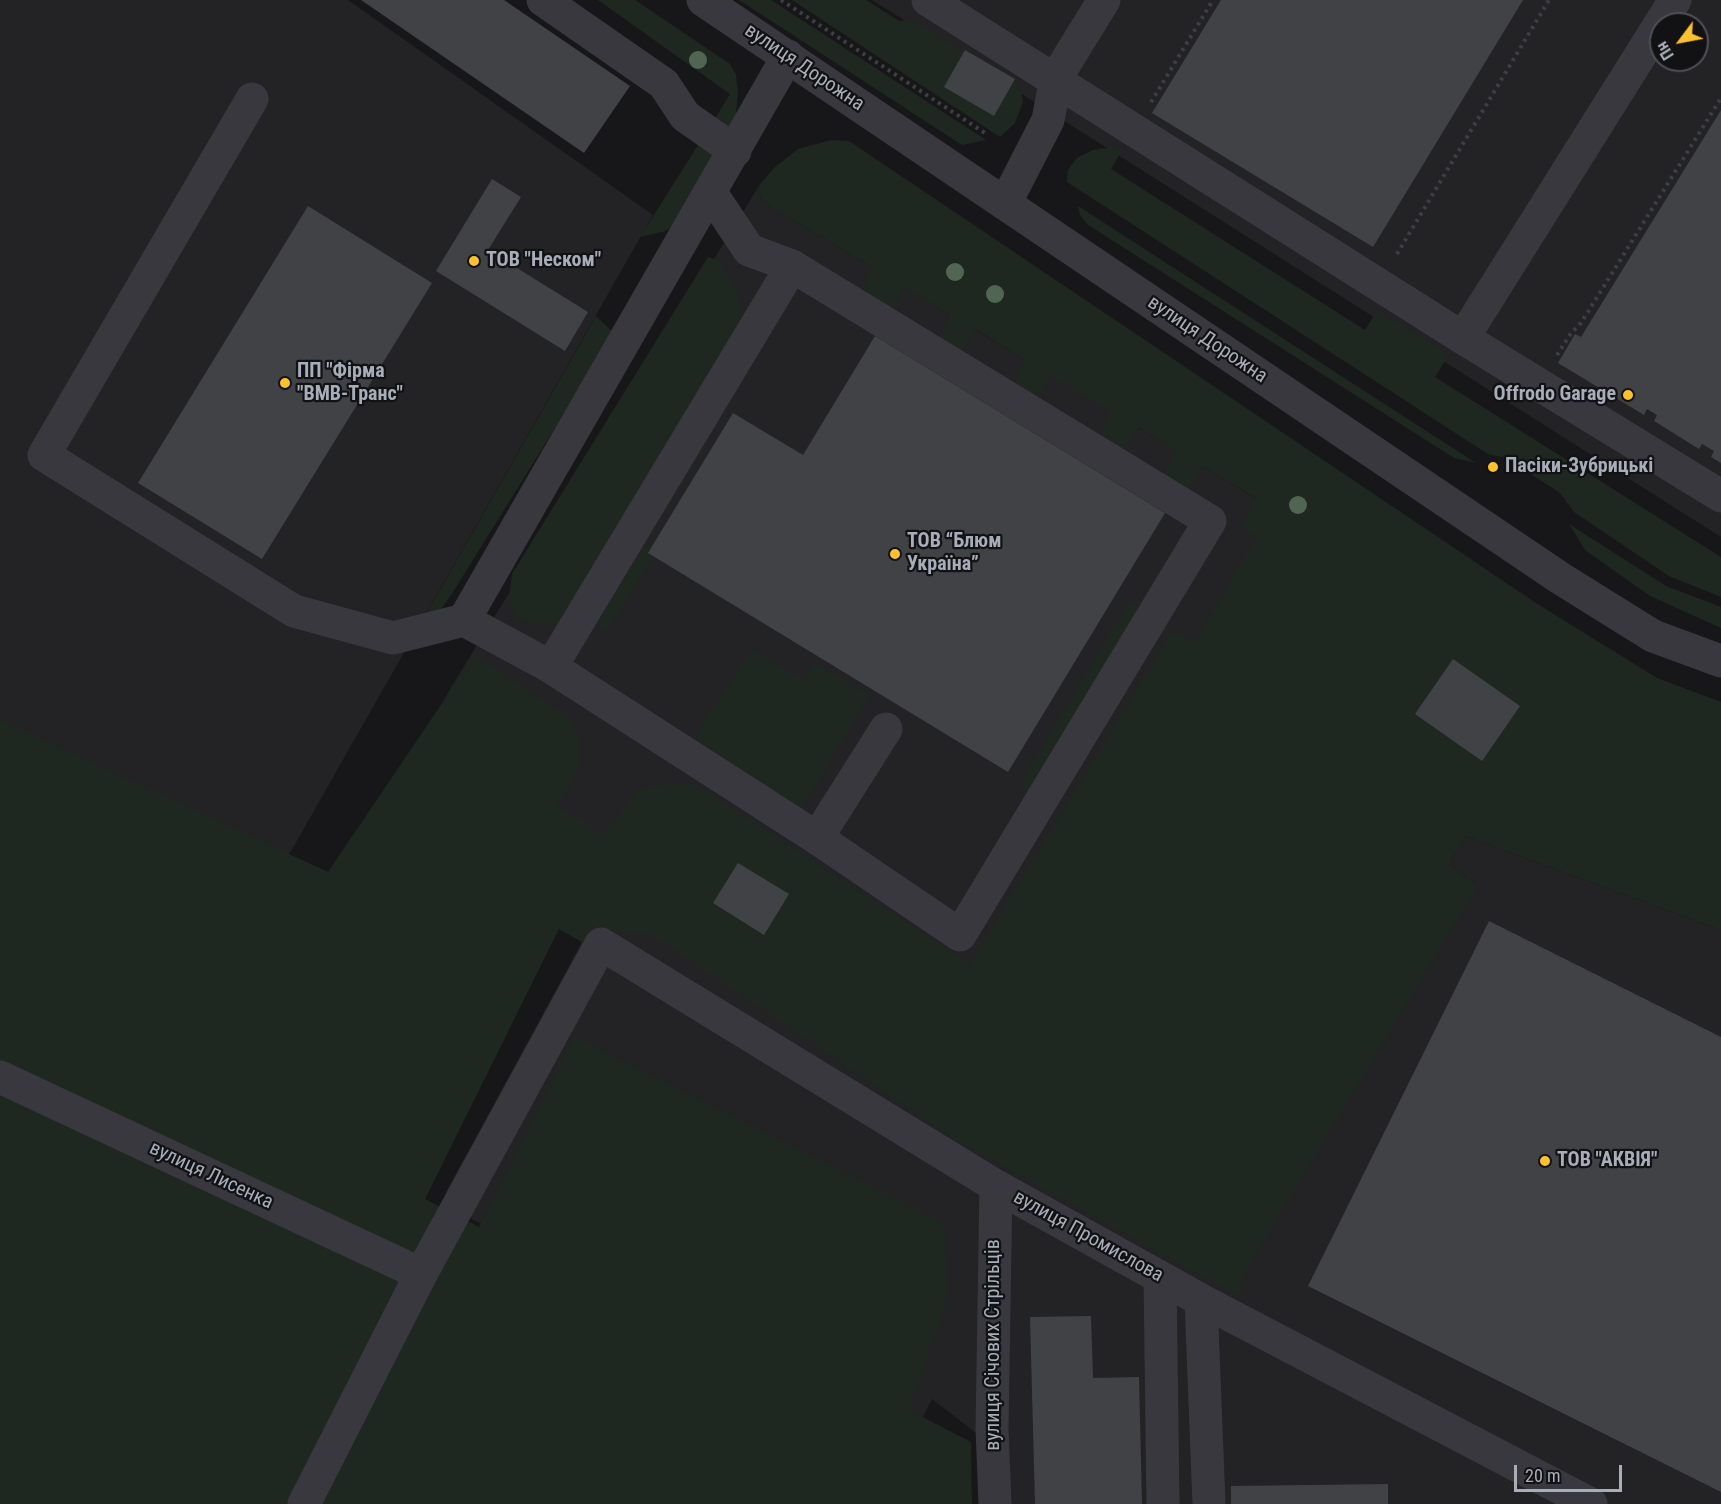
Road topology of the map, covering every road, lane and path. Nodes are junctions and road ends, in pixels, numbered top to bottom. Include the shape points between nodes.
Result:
1 (543, 0) edge
2 (703, 0) edge
3 (781, 0) edge
4 (928, 0) edge
5 (1104, 0) edge
6 (1213, 0) edge
7 (1549, 0) edge
8 (1675, 0) edge
9 (788, 56) junction
10 (1056, 78) junction
11 (252, 99) dead end
12 (1721, 99) edge
13 (1145, 112) dead end
14 (985, 133) dead end
15 (735, 151) junction
16 (711, 193) junction
17 (1005, 204) junction
18 (1390, 264) dead end
19 (792, 266) junction
20 (1463, 338) junction
21 (1554, 358) dead end
22 (1721, 496) edge
23 (464, 620) junction
24 (1721, 661) edge
25 (551, 667) junction
26 (886, 729) dead end
27 (817, 838) junction
28 (0, 1077) edge
29 (996, 1186) junction
30 (421, 1274) junction
31 (1160, 1277) junction
32 (1202, 1300) junction
33 (304, 1504) edge
34 (995, 1504) edge
35 (1162, 1504) edge
36 (1209, 1504) edge
37 (1591, 1504) edge

1 - 15 street via 664,84 686,116
2 - 9 street, вулиця Дорожна
3 - 14 path
4 - 10 street
5 - 10 street
6 - 13 path
7 - 18 path
8 - 20 street
9 - 15 street
9 - 17 street, вулиця Дорожна
10 - 17 street via 1048,120
10 - 20 street
11 - 23 street via 44,455 294,611 393,638
12 - 21 path via 1581,323
15 - 16 street
16 - 19 street via 749,250
16 - 23 street
17 - 24 street, вулиця Дорожна via 1560,578 1653,636
19 - 25 street
19 - 27 street via 1210,521 960,935
20 - 22 street
23 - 25 street
25 - 27 street
26 - 27 street
28 - 30 street, вулиця Лисенка
29 - 30 street, вулиця Промислова via 601,944
29 - 31 street, вулиця Промислова
29 - 34 street, вулиця Січових Стрільців via 992,1428
30 - 33 street
31 - 32 street, вулиця Промислова
31 - 35 street
32 - 36 street
32 - 37 street, вулиця Промислова

